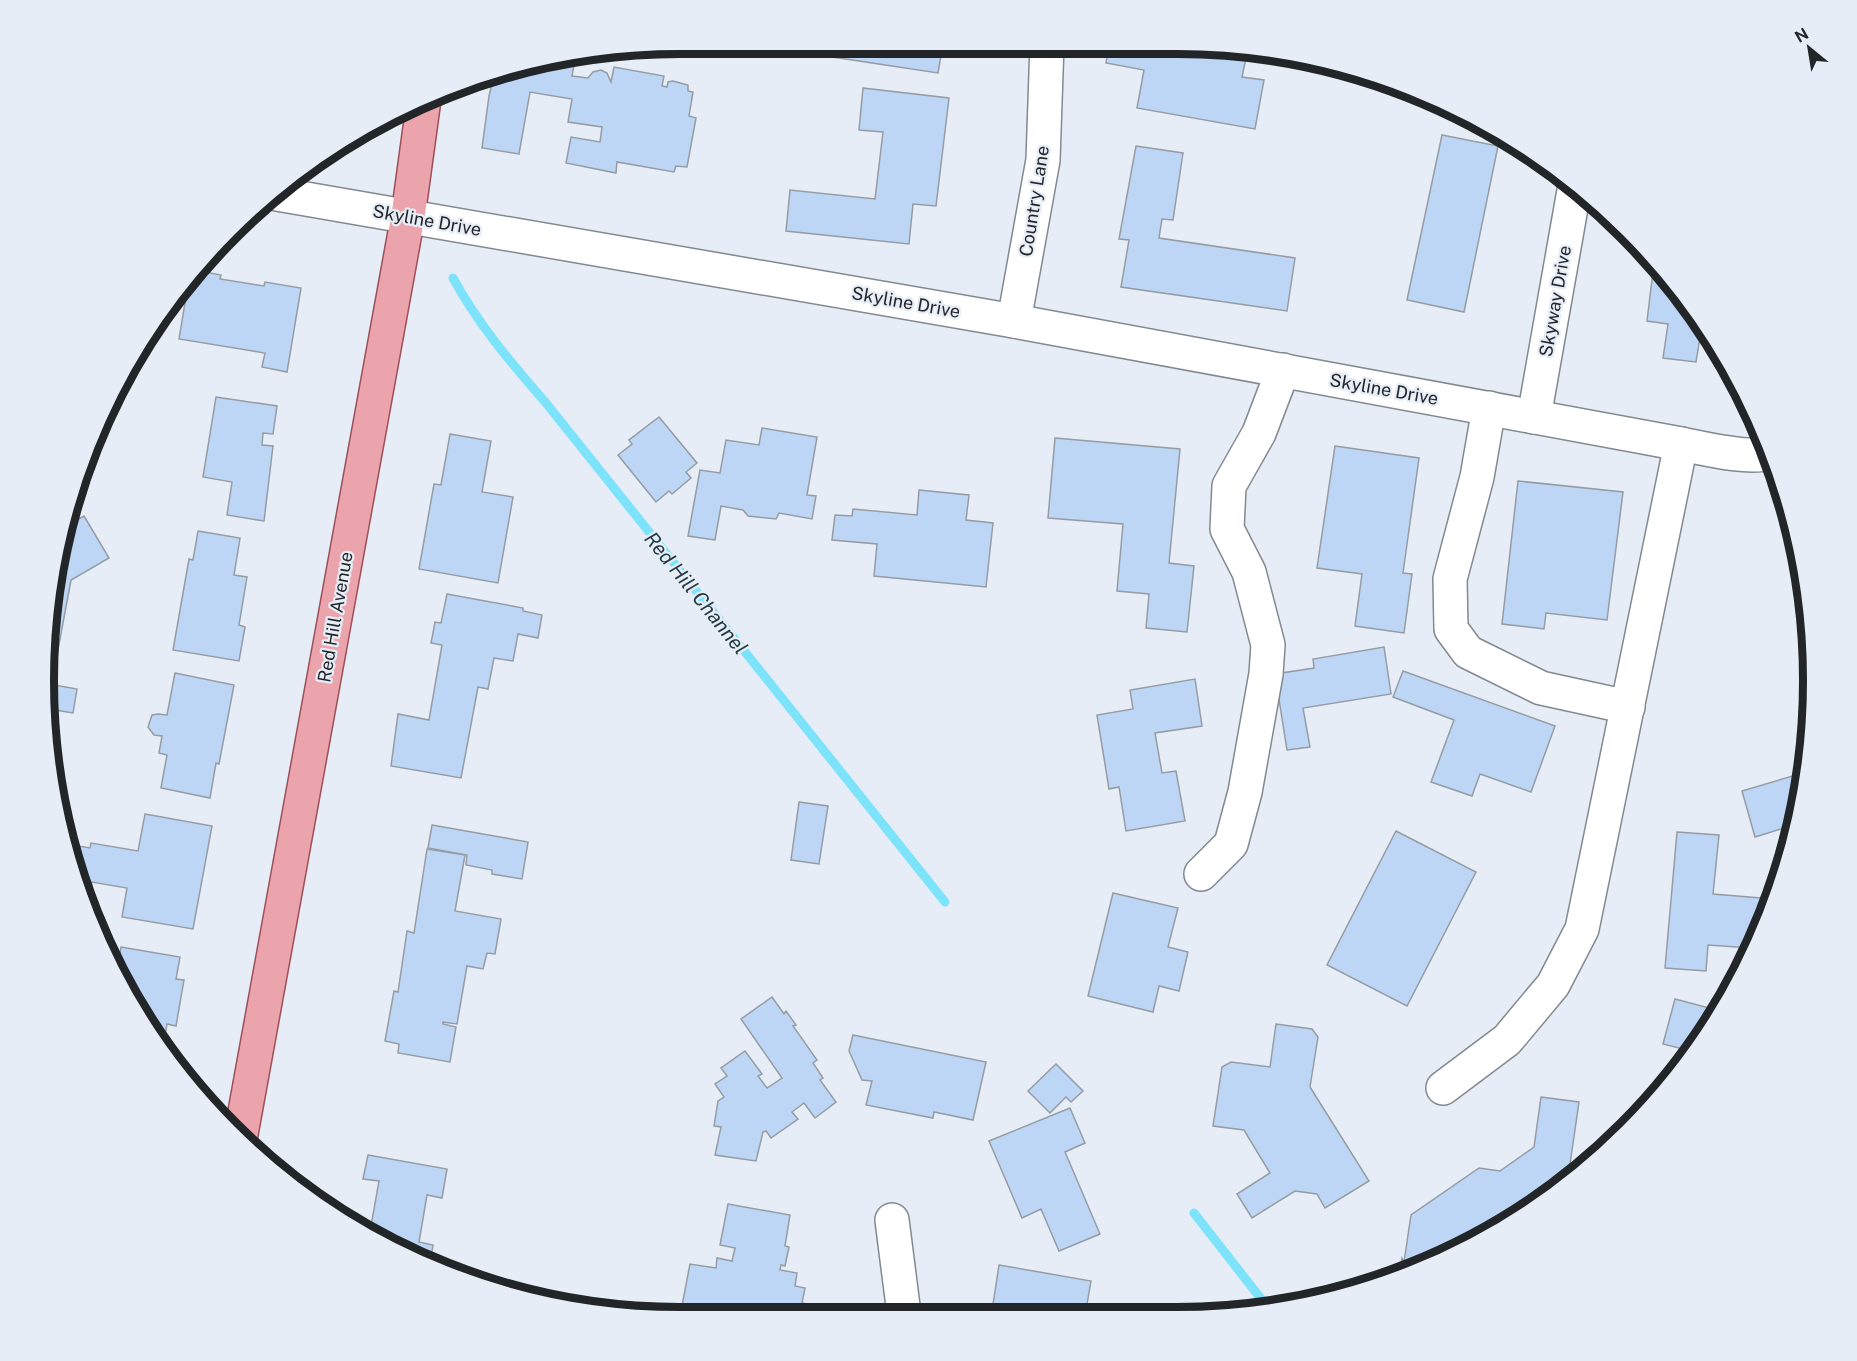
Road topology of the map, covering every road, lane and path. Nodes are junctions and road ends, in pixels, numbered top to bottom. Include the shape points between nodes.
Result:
1 (1047, 54) edge
2 (422, 110) edge
3 (284, 195) edge
4 (1573, 195) edge
5 (408, 216) junction
6 (1014, 321) junction
7 (1283, 370) junction
8 (1489, 408) junction
9 (1534, 417) junction
10 (1681, 444) junction
11 (1761, 456) edge
12 (1628, 707) junction
13 (1201, 874) dead end
14 (1443, 1088) dead end
15 (242, 1129) edge
16 (892, 1220) dead end
17 (903, 1307) edge

1 - 6 street, Country Lane via 1043,160
2 - 5 main road, Red Hill Avenue
3 - 5 street, Skyline Drive
4 - 9 street, Skyway Drive
5 - 6 street, Skyline Drive
5 - 15 main road, Red Hill Avenue
6 - 7 street, Skyline Drive
7 - 8 street, Skyline Drive
7 - 13 street via 1259,433 1229,486 1227,529 1249,572 1268,645 1266,674 1245,792 1231,844
8 - 9 street, Skyline Drive
8 - 12 street via 1477,477 1450,579 1452,629 1468,652 1541,688
9 - 10 street, Skyline Drive
10 - 11 street, Skyline Drive
10 - 12 street
12 - 14 street via 1582,929 1553,985 1507,1040
16 - 17 street

